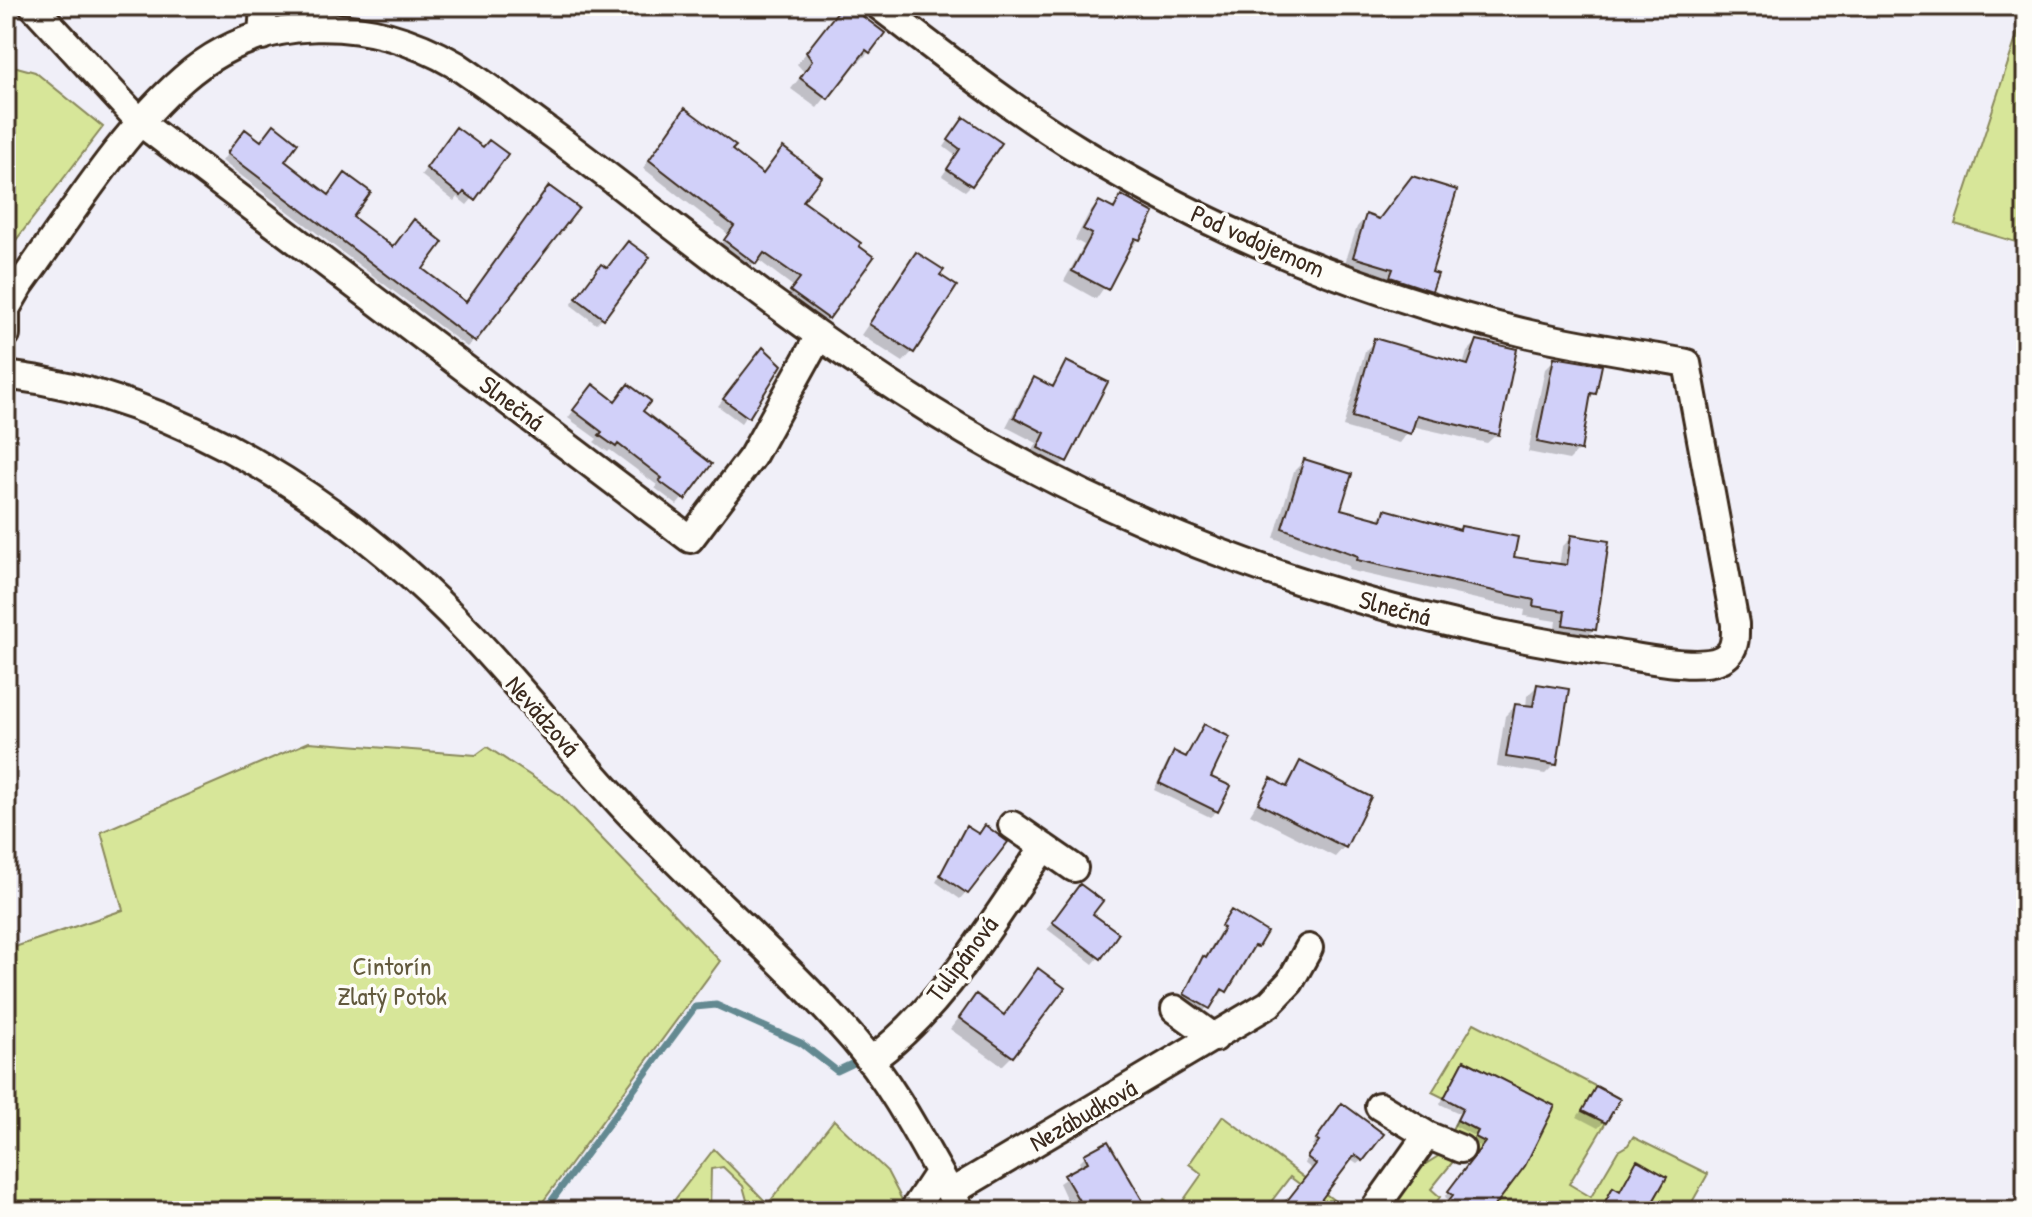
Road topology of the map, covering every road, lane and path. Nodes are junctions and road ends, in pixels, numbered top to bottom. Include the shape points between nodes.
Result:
1 (33, 6) edge
2 (264, 6) edge
3 (879, 6) edge
4 (262, 36) junction
5 (141, 123) junction
6 (6, 309) edge
7 (6, 334) edge
8 (819, 336) junction
9 (1687, 363) joint
10 (6, 375) edge
11 (1012, 825) dead end
12 (1044, 847) junction
13 (1074, 868) dead end
14 (1309, 948) dead end
15 (1175, 1009) dead end
16 (1215, 1038) junction
17 (870, 1061) junction
18 (1379, 1106) dead end
19 (1427, 1135) junction
20 (1461, 1149) dead end
21 (950, 1192) edge
22 (913, 1211) edge
23 (1373, 1211) edge

1 - 5 street
2 - 4 street
3 - 9 street, Pod vodojemom via 1080,151 1248,239 1353,282 1463,317
4 - 5 street, Slnečná via 193,72
4 - 8 street, Slnečná via 308,26 353,28 400,38 439,55 499,94
5 - 6 street, Slnečná
5 - 8 street, Slnečná via 690,539 752,457
6 - 7 street
8 - 9 street, Slnečná via 904,394 1033,468 1229,555 1354,597 1482,630 1567,647 1715,664 1735,644 1735,624
10 - 17 street, Nevädzová via 73,385 138,405 237,453 364,537 472,636 625,809
11 - 12 street
12 - 13 street
12 - 17 street, Tulipánová via 952,975 896,1042
14 - 16 street, Nezábudková via 1290,982 1269,1004
15 - 16 street
16 - 21 street, Nezábudková
17 - 21 street, Nevädzová
18 - 19 street
19 - 20 street
19 - 23 street
21 - 22 street, Nezábudková

